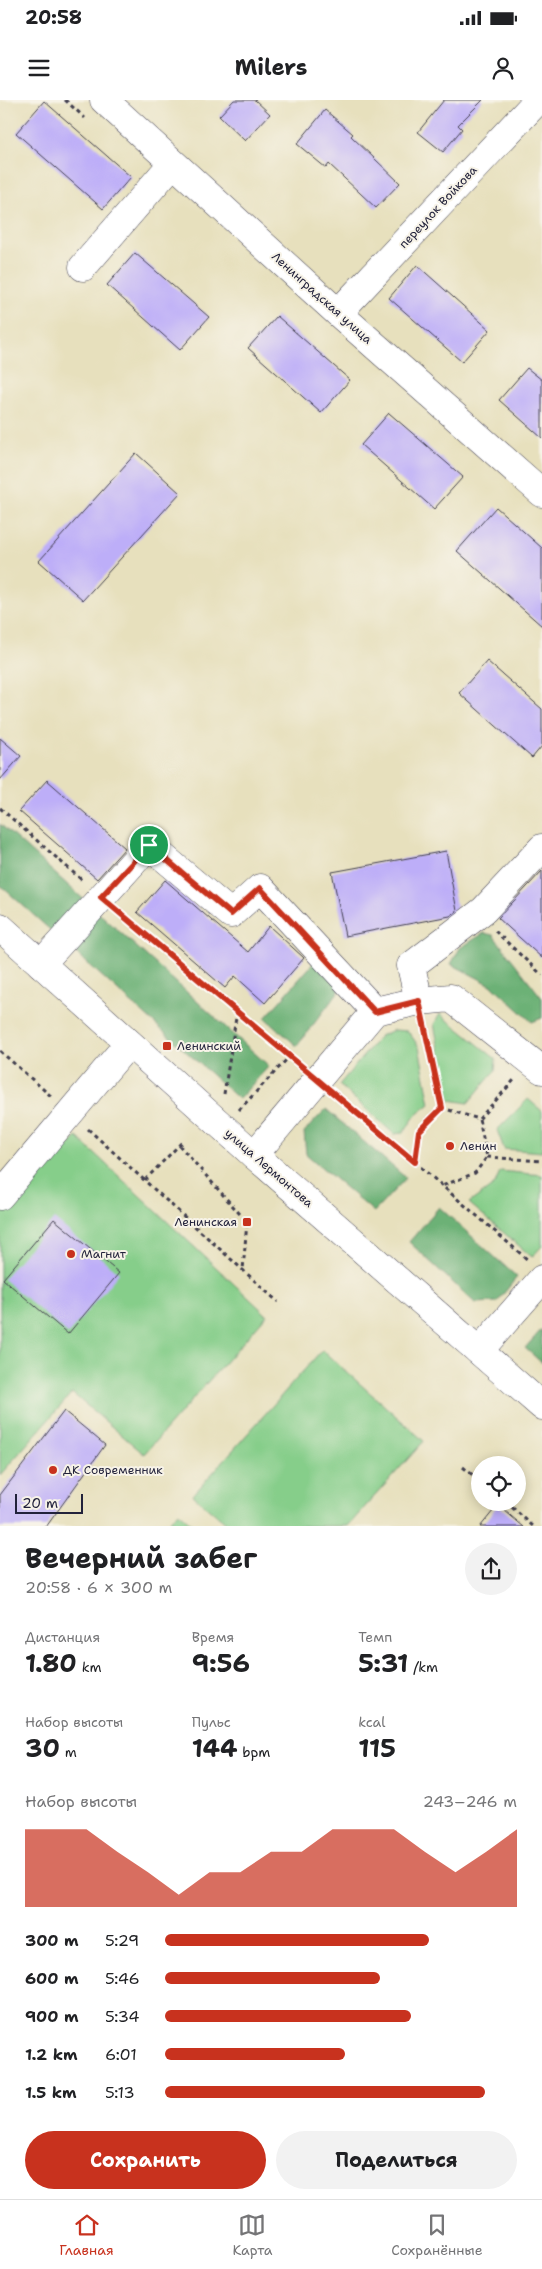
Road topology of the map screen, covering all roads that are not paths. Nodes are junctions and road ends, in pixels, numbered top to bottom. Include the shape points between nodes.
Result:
1 (104, 100) edge
2 (538, 100) edge
3 (173, 163) junction
4 (82, 267) dead end
5 (338, 313) junction
6 (542, 493) edge
7 (542, 848) edge
8 (0, 927) edge
9 (41, 964) junction
10 (419, 1001) junction
11 (375, 1012) junction
12 (128, 1044) junction
13 (538, 1059) edge
14 (254, 1155) junction
15 (0, 1196) edge
16 (538, 1272) edge
17 (480, 1351) junction
18 (542, 1406) edge

1 - 3 street, Ленинградская улица
2 - 5 street, переулок Войкова
3 - 4 street
3 - 5 street, Ленинградская улица
5 - 6 street, Ленинградская улица
7 - 10 street via 478,916 411,966
8 - 9 street, улица Лермонтова
9 - 11 street via 149,845 231,914 260,888
9 - 12 street, улица Лермонтова
10 - 11 street
10 - 13 street via 452,998
11 - 14 street
12 - 14 street, улица Лермонтова
12 - 15 street
14 - 17 street, улица Лермонтова
16 - 17 street
17 - 18 street, улица Лермонтова

